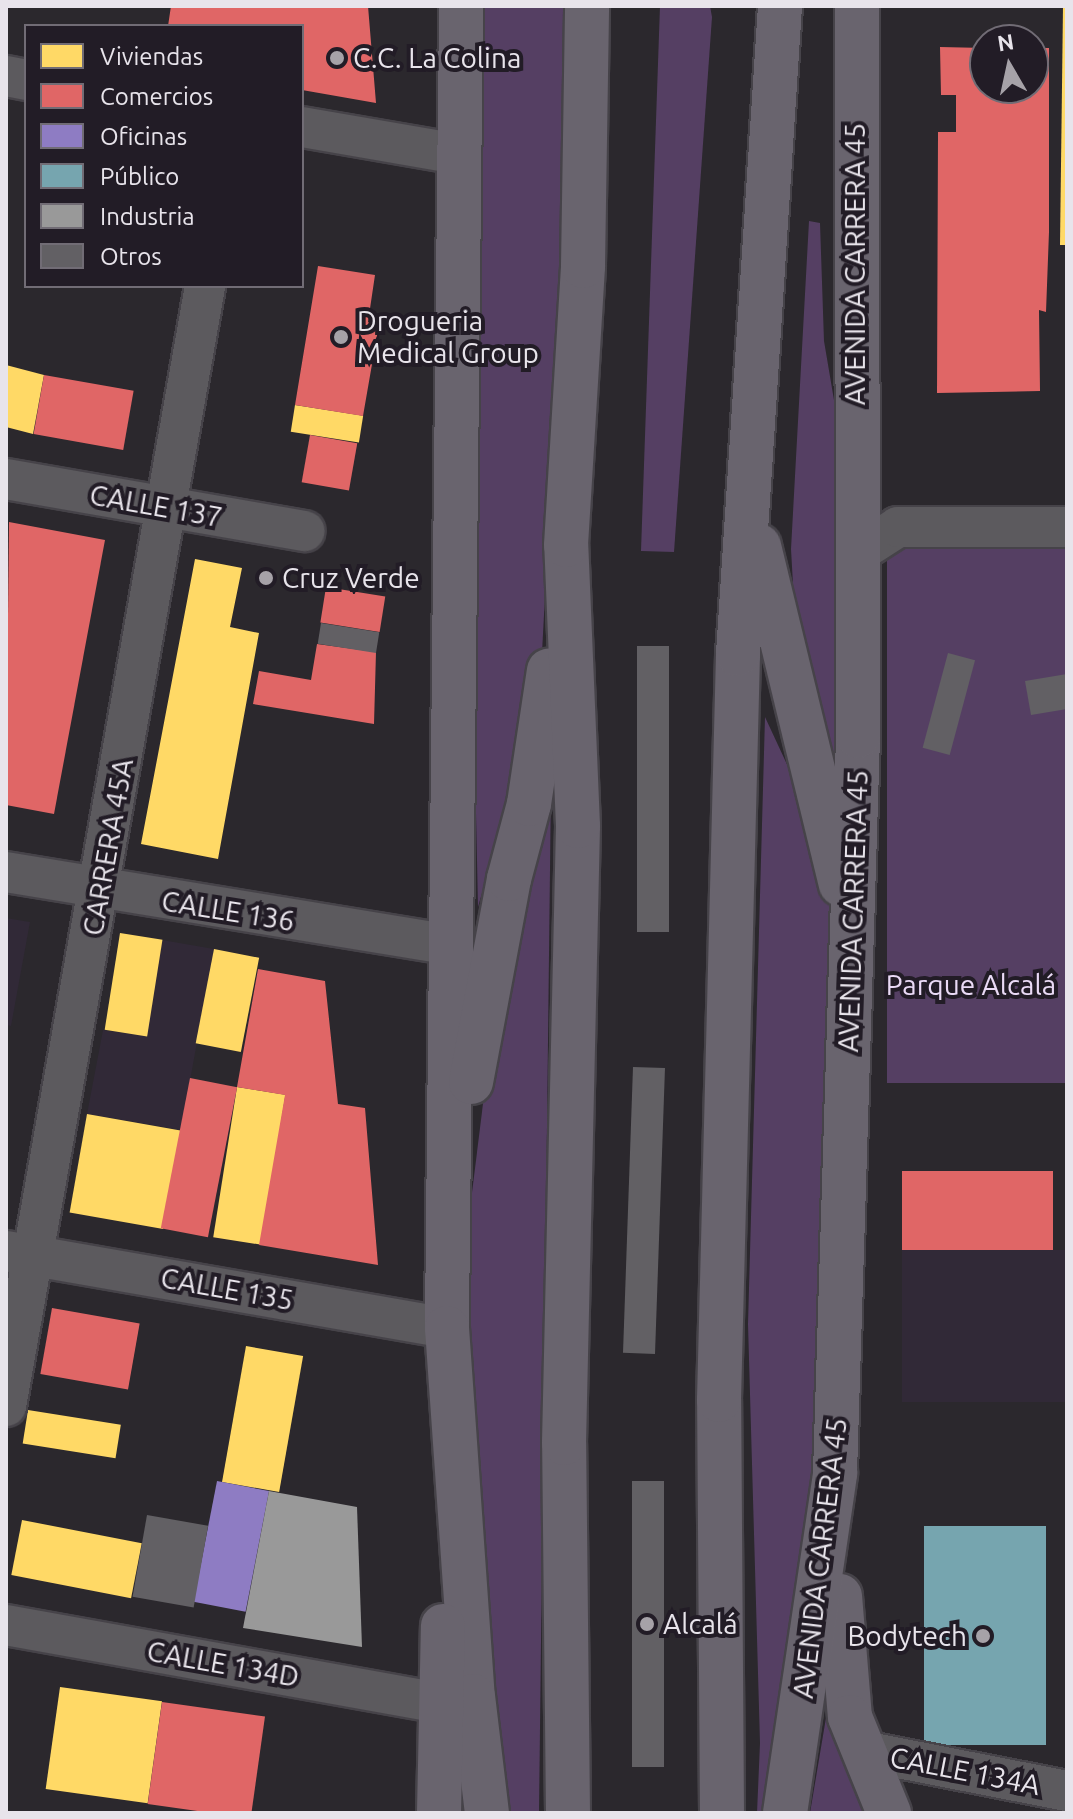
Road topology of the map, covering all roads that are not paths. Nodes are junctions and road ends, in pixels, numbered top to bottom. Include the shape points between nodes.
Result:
1 (461, 6) edge
2 (587, 6) edge
3 (780, 6) edge
4 (857, 6) edge
5 (304, 127) edge
6 (459, 154) junction
7 (205, 288) edge
8 (6, 479) edge
9 (747, 481) junction
10 (855, 500) junction
11 (167, 510) junction
12 (898, 527) junction
13 (1067, 527) edge
14 (305, 531) dead end
15 (566, 545) junction
16 (856, 554) junction
17 (6, 872) edge
18 (101, 892) junction
19 (451, 945) junction
20 (852, 949) junction
21 (448, 1230) junction
22 (18, 1253) edge
23 (447, 1328) junction
24 (450, 1400) junction
25 (6, 1406) edge
26 (835, 1473) junction
27 (6, 1625) edge
28 (440, 1703) junction
29 (863, 1751) junction
30 (1067, 1791) edge
31 (439, 1813) edge
32 (487, 1813) edge
33 (568, 1813) edge
34 (722, 1813) edge
35 (785, 1813) edge
36 (889, 1813) edge

1 - 6 highway
2 - 15 highway via 583,266
3 - 9 highway
4 - 10 highway, AVENIDA CARRERA 45
5 - 6 street
6 - 19 highway
7 - 11 street, CARRERA 45A
8 - 11 street, CALLE 137
9 - 20 highway
9 - 34 highway via 719,1400
10 - 12 street
10 - 16 highway, AVENIDA CARRERA 45
11 - 14 street, CALLE 137
11 - 18 street, CARRERA 45A
12 - 13 street
12 - 16 street
15 - 21 highway via 529,804 477,1041
15 - 33 highway via 578,826 564,1443
16 - 20 highway, AVENIDA CARRERA 45
17 - 18 street, CALLE 136
18 - 19 street, CALLE 136
18 - 22 street, CARRERA 45A
19 - 21 highway
20 - 26 highway, AVENIDA CARRERA 45
21 - 23 highway
22 - 23 street, CALLE 135
22 - 25 street, CARRERA 45A
23 - 24 highway
24 - 28 highway
24 - 32 highway
26 - 29 highway via 843,1664 850,1717
26 - 35 highway, AVENIDA CARRERA 45 via 821,1599
27 - 28 street, CALLE 134D
28 - 31 highway
29 - 30 street, CALLE 134A
29 - 36 highway

